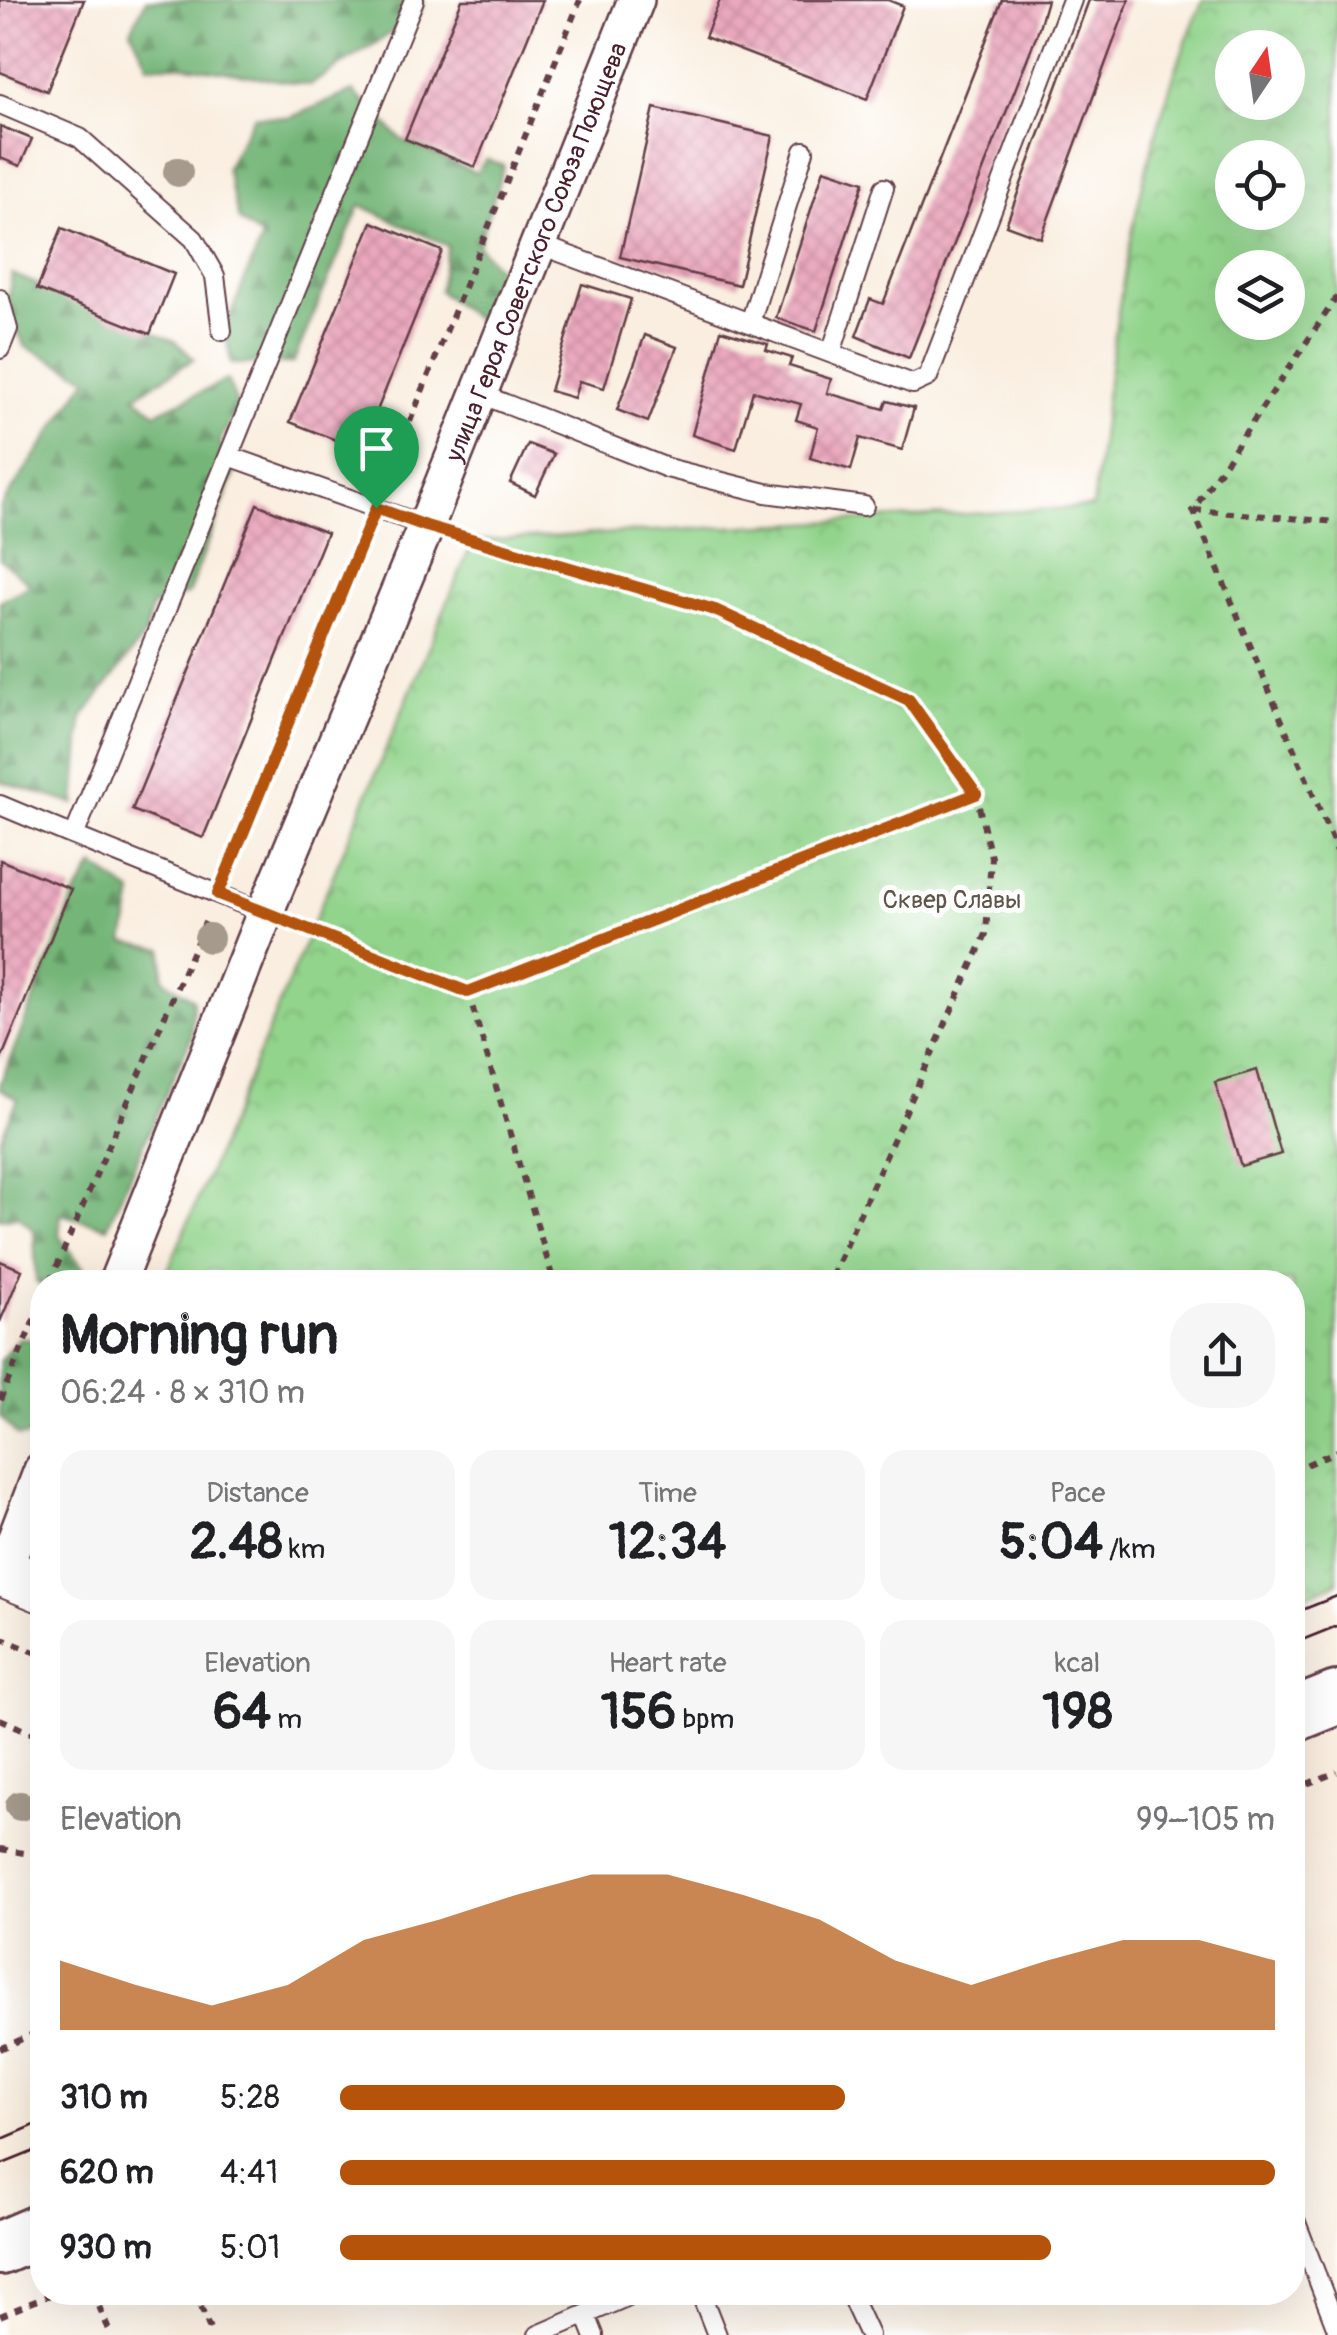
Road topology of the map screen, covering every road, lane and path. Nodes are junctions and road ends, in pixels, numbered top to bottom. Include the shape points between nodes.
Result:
1 (414, 0) edge
2 (580, 0) edge
3 (636, 0) edge
4 (1072, 0) edge
5 (0, 104) edge
6 (804, 151) dead end
7 (884, 188) dead end
8 (538, 244) junction
9 (1337, 298) edge
10 (0, 300) edge
11 (750, 323) junction
12 (222, 332) dead end
13 (0, 349) edge
14 (830, 353) junction
15 (478, 392) junction
16 (229, 456) junction
17 (864, 506) dead end
18 (376, 508) junction
19 (1193, 510) junction
20 (1337, 522) edge
21 (426, 526) junction
22 (976, 794) junction
23 (0, 805) edge
24 (74, 836) junction
25 (1337, 851) edge
26 (218, 894) junction
27 (265, 913) junction
28 (468, 992) junction
29 (55, 1270) edge
30 (122, 1270) edge
31 (550, 1270) edge
32 (834, 1270) edge
33 (30, 1329) edge
34 (0, 1400) edge
35 (1337, 1451) edge
36 (1305, 1465) edge
37 (30, 1518) edge
38 (15, 1577) edge
39 (0, 1638) edge
40 (30, 1649) edge
41 (1337, 1698) edge
42 (1305, 1711) edge
43 (0, 1719) edge
44 (30, 1733) edge
45 (1337, 1772) edge
46 (1305, 1785) edge
47 (0, 1849) edge
48 (30, 1854) edge
49 (30, 2035) edge
50 (0, 2049) edge
51 (30, 2235) edge
52 (1305, 2246) edge
53 (0, 2248) edge
54 (30, 2304) edge
55 (98, 2305) edge
56 (200, 2305) edge
57 (609, 2305) edge
58 (705, 2305) edge
59 (855, 2305) edge
60 (586, 2315) junction
61 (0, 2316) edge
62 (1337, 2329) edge
63 (110, 2335) edge
64 (212, 2335) edge
65 (538, 2335) edge
66 (594, 2335) edge
67 (717, 2335) edge
68 (868, 2335) edge

1 - 16 lane
2 - 18 path
3 - 8 street, улица Героя Советского Союза Поющева
4 - 14 lane via 928,377 912,384
5 - 12 lane via 80,138 194,239 215,276
6 - 11 lane
7 - 14 lane
8 - 11 lane
8 - 15 street, улица Героя Советского Союза Поющева
9 - 19 path
10 - 13 lane via 8,329
11 - 14 lane
15 - 17 lane via 667,468 766,493
15 - 21 street, улица Героя Советского Союза Поющева
16 - 18 lane
16 - 24 lane
18 - 21 lane
18 - 26 path
19 - 20 path
19 - 25 path
21 - 22 path via 715,610 909,700
21 - 27 street, улица Героя Советского Союза Поющева
22 - 28 path
22 - 32 path via 991,858 986,934
23 - 24 lane
24 - 26 lane
26 - 27 lane
26 - 29 path
27 - 28 path
27 - 30 street, улица Героя Советского Союза Поющева
28 - 31 path
33 - 34 path
35 - 36 path
37 - 38 street
39 - 40 path
41 - 42 main road
43 - 44 path
45 - 46 path
47 - 48 path
49 - 50 path
51 - 53 main road
52 - 62 lane
54 - 61 path
55 - 63 path
56 - 64 path
57 - 60 lane
58 - 67 lane
59 - 68 lane
60 - 65 lane
60 - 66 lane

